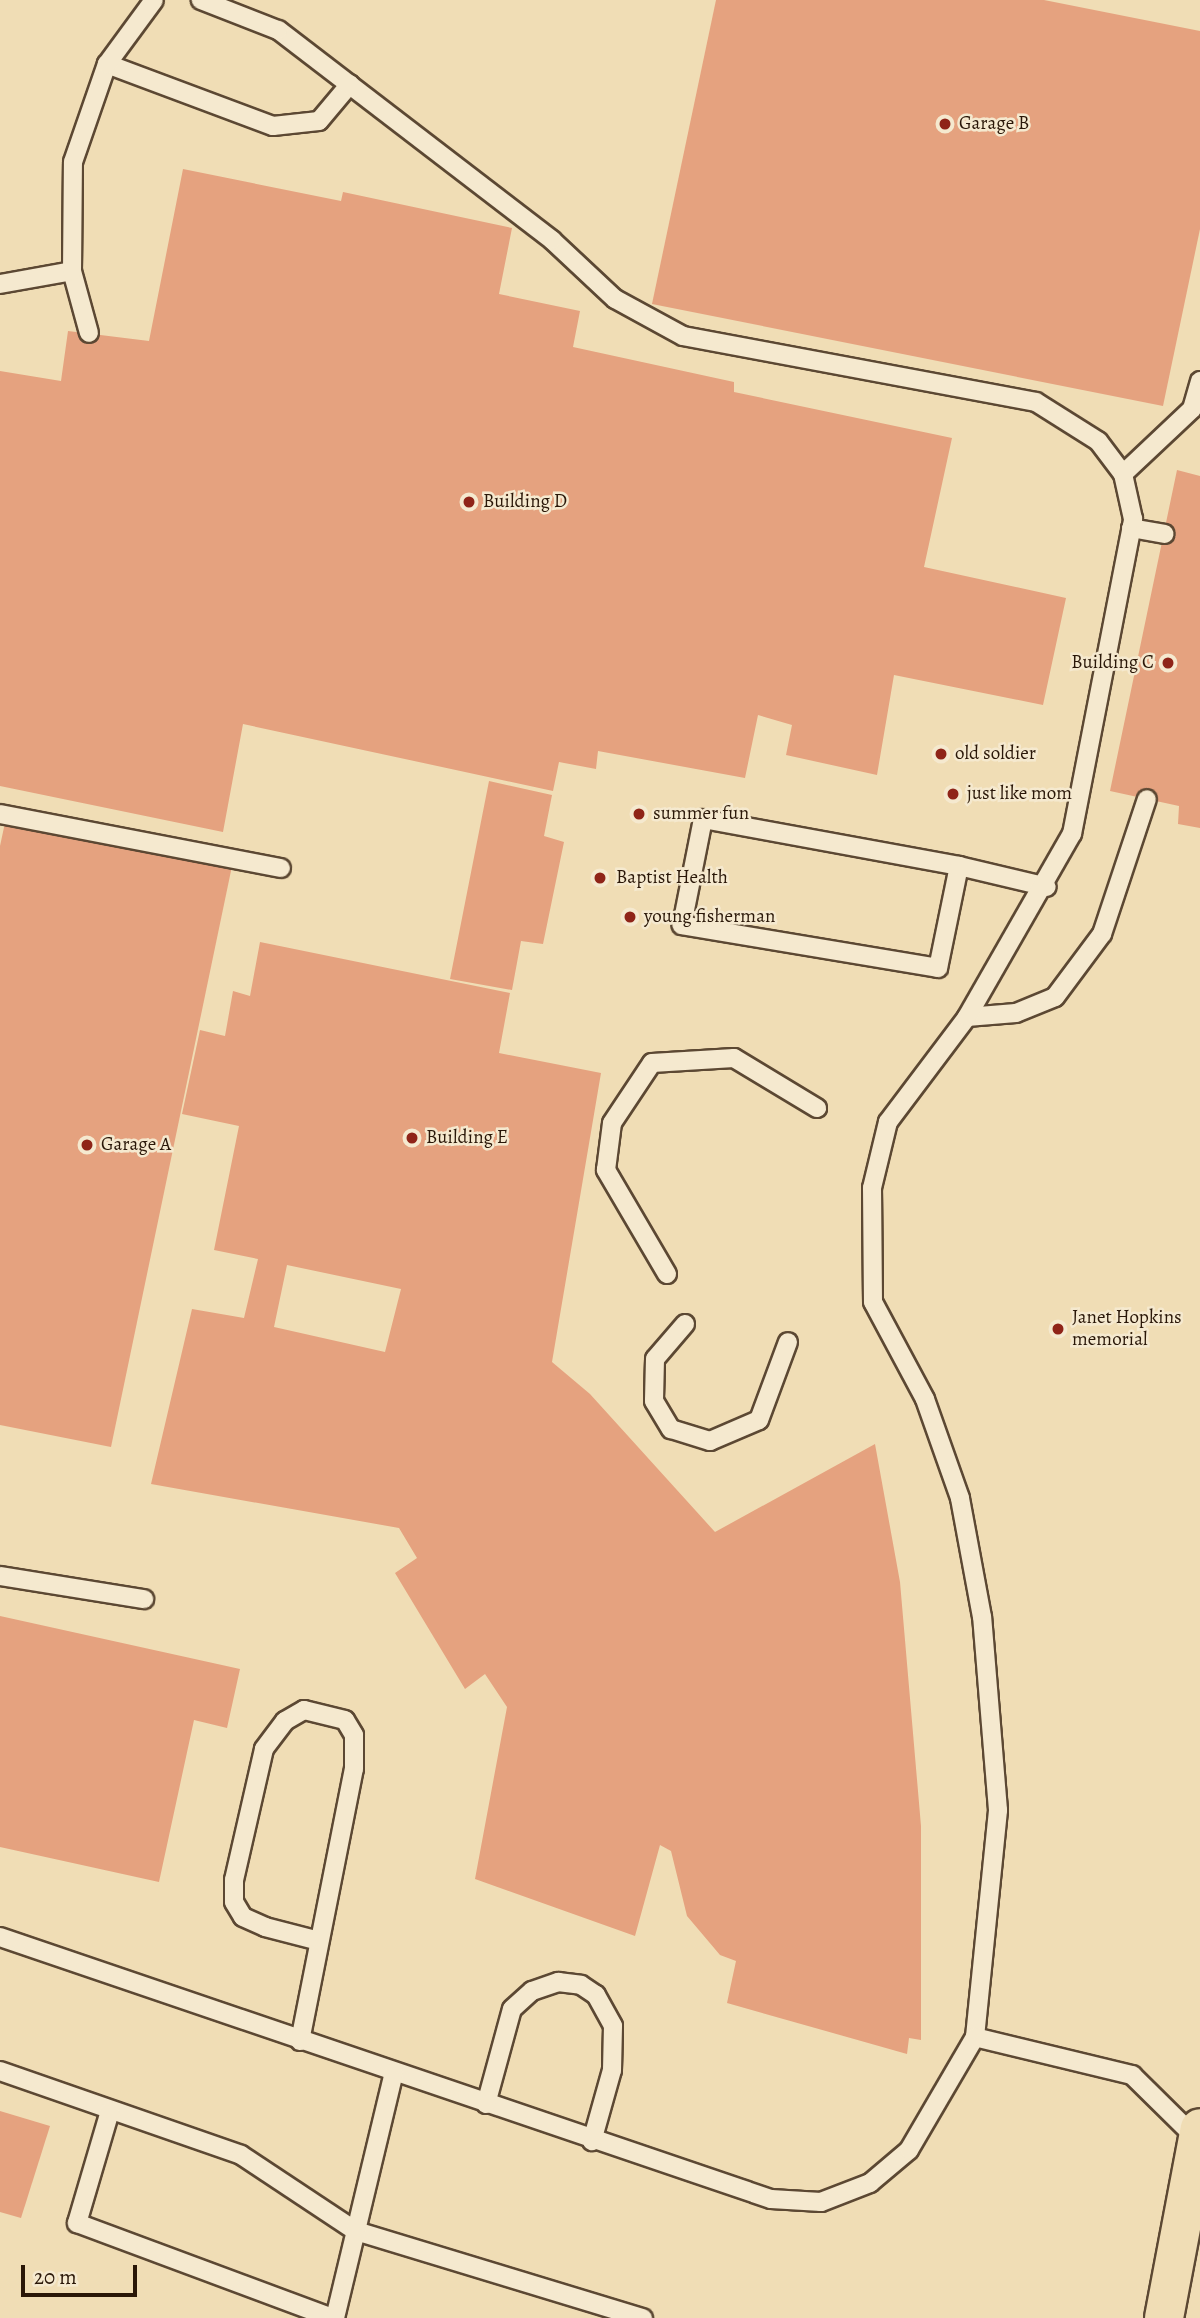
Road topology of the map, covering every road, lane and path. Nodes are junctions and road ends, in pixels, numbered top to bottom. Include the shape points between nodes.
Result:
1 (154, 0) edge
2 (201, 0) edge
3 (107, 64) junction
4 (350, 84) junction
5 (72, 271) junction
6 (0, 284) edge
7 (89, 333) dead end
8 (1200, 381) edge
9 (1123, 474) junction
10 (1131, 528) junction
11 (1164, 534) dead end
12 (1147, 799) dead end
13 (0, 814) edge
14 (959, 866) junction
15 (282, 868) dead end
16 (1047, 887) junction
17 (967, 1017) junction
18 (817, 1108) dead end
19 (667, 1274) dead end
20 (685, 1324) dead end
21 (788, 1342) dead end
22 (0, 1576) edge
23 (144, 1599) dead end
24 (0, 1937) edge
25 (319, 1941) junction
26 (975, 2037) junction
27 (300, 2040) junction
28 (0, 2071) edge
29 (394, 2073) junction
30 (486, 2104) junction
31 (110, 2111) junction
32 (1199, 2134) edge
33 (592, 2141) junction
34 (356, 2231) junction
35 (333, 2318) edge
36 (643, 2318) edge
37 (1164, 2318) edge

1 - 3 lane
2 - 4 lane via 278,30
3 - 4 lane via 272,126 319,121
3 - 5 lane via 73,162
4 - 9 lane via 552,240 615,299 683,336 1036,402 1098,441
5 - 6 lane
5 - 7 lane
8 - 9 lane via 1192,409
9 - 10 lane via 1131,496
10 - 11 lane
10 - 16 lane via 1072,834
12 - 17 lane via 1102,934 1055,997 1016,1013
13 - 15 lane
14 - 14 lane via 703,819 682,925 938,968
14 - 16 lane
16 - 17 lane
17 - 26 lane via 888,1122 872,1188 873,1302 925,1399 960,1498 982,1617 998,1810
18 - 19 lane via 734,1058 652,1063 612,1123 606,1170
20 - 21 lane via 654,1359 654,1401 671,1429 710,1441 759,1420
22 - 23 lane
24 - 27 lane
25 - 25 lane via 354,1769 354,1735 345,1720 304,1710 285,1721 264,1749 234,1880 234,1902 243,1917
25 - 27 lane
26 - 32 lane via 1132,2075
26 - 33 lane via 909,2150 870,2183 821,2202 771,2199
27 - 29 lane
28 - 31 lane
29 - 30 lane
29 - 34 lane
30 - 33 lane
30 - 33 lane via 512,2009 532,1991 558,1982 581,1985 596,1995 613,2026 612,2070
31 - 34 lane via 241,2155
31 - 35 lane via 77,2223
32 - 37 main road
34 - 35 lane
34 - 36 lane

